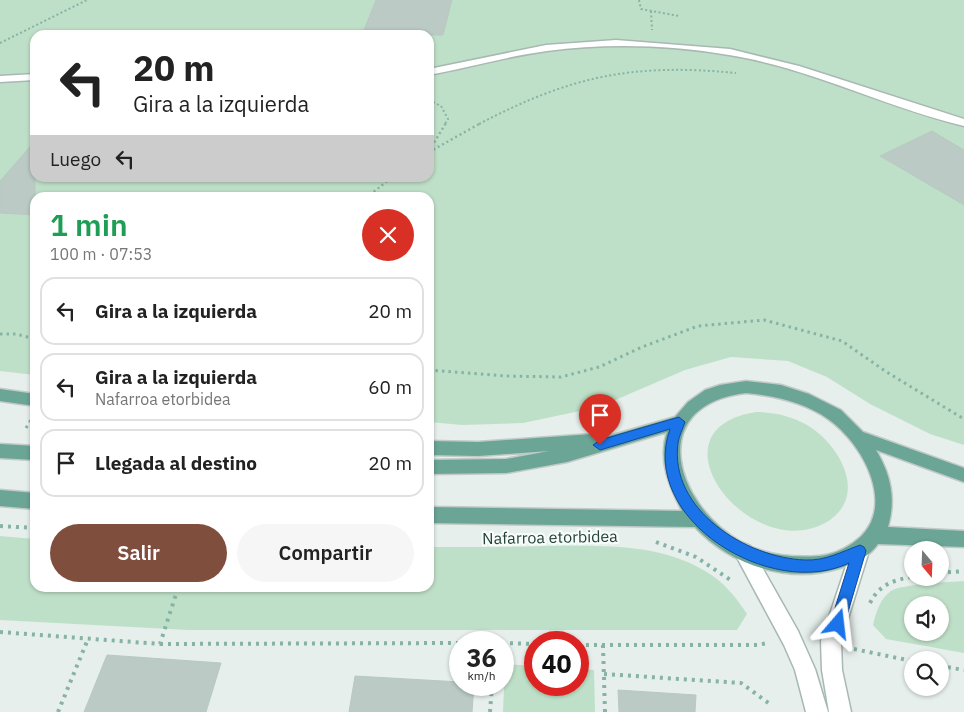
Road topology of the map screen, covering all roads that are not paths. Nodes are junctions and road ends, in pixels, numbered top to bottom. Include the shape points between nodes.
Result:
1 (434, 71) edge
2 (30, 77) edge
3 (0, 79) edge
4 (942, 102) dead end
5 (944, 117) junction
6 (964, 124) edge
7 (0, 395) edge
8 (30, 399) edge
9 (679, 422) junction
10 (860, 437) junction
11 (616, 440) junction
12 (434, 448) edge
13 (0, 451) edge
14 (30, 453) edge
15 (434, 467) edge
16 (964, 475) edge
17 (0, 498) edge
18 (30, 501) edge
19 (434, 515) edge
20 (698, 519) junction
21 (874, 535) junction
22 (964, 538) edge
23 (860, 551) junction
24 (743, 552) junction
25 (817, 712) edge
26 (840, 712) edge

1 - 5 street via 546,48 616,43 766,54
2 - 3 street
4 - 5 street
5 - 6 street
7 - 8 main road
9 - 10 main road via 695,403 718,391 746,386 776,389 807,398 836,415
9 - 11 main road
9 - 20 main road via 672,443 672,468 681,493
10 - 16 main road
10 - 21 main road via 876,461 884,487 884,512
11 - 12 main road via 478,449
11 - 15 main road via 567,455 506,466
13 - 14 main road
17 - 18 main road
19 - 20 main road, Nafarroa etorbidea
20 - 24 main road
21 - 22 main road
21 - 23 main road
23 - 24 main road via 835,563 806,567 774,563
23 - 26 street via 831,641 832,670
24 - 25 street via 791,638 805,669

